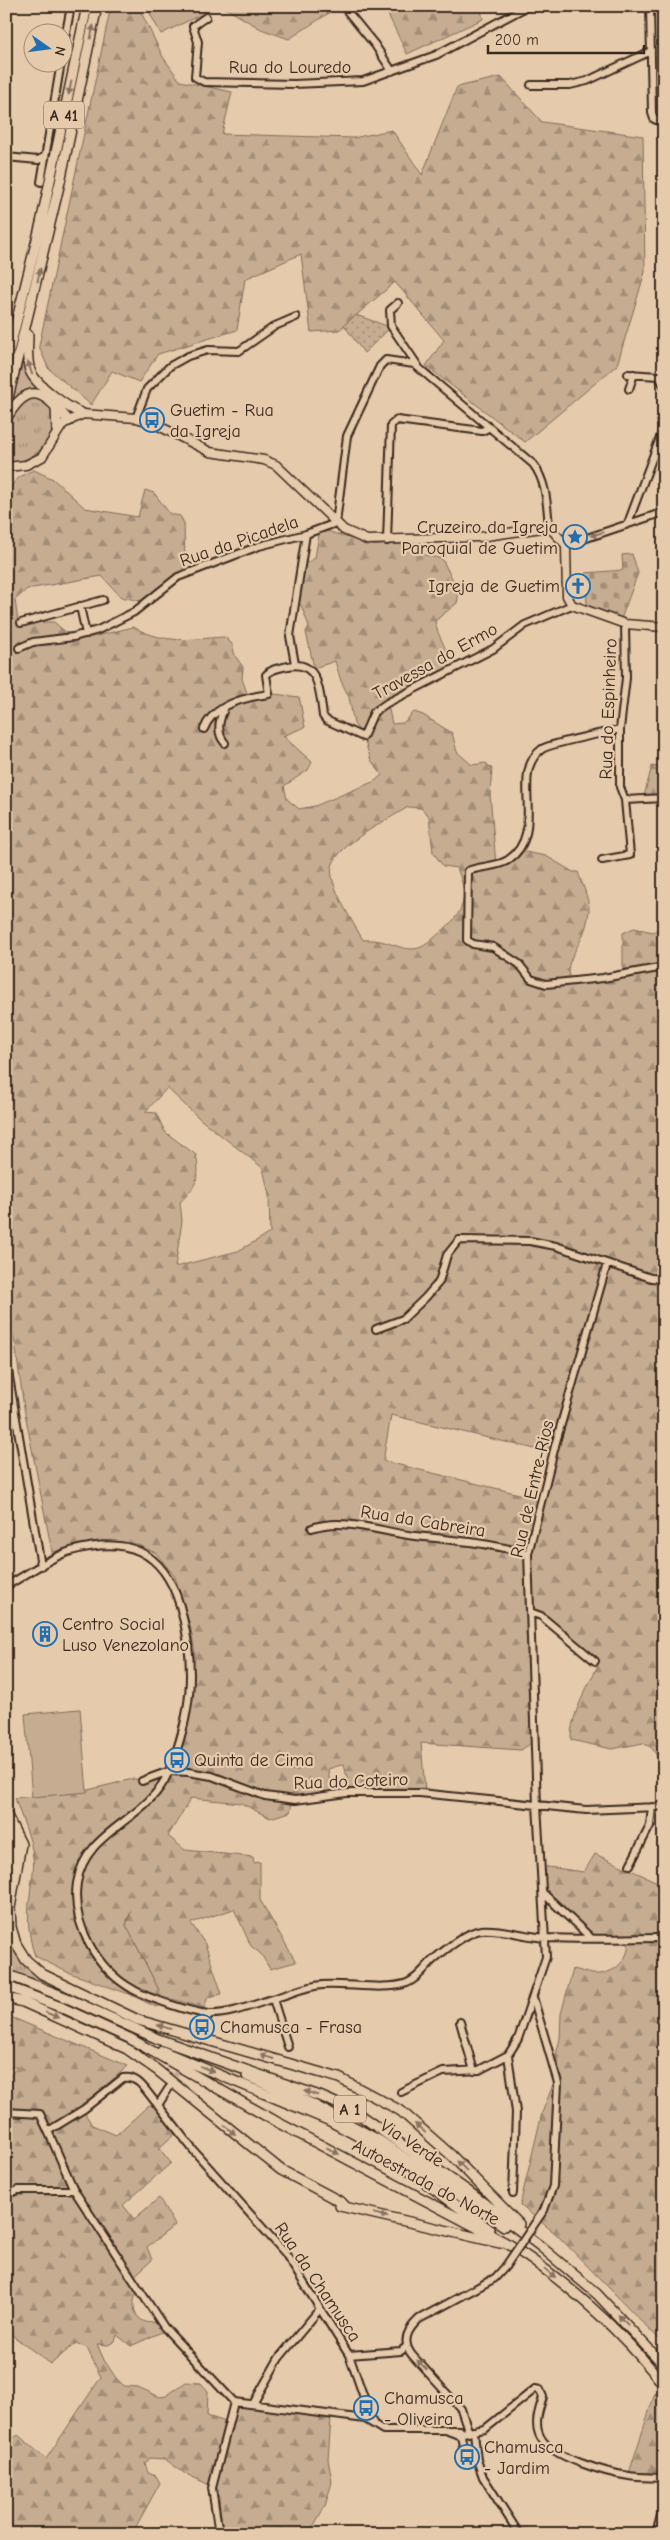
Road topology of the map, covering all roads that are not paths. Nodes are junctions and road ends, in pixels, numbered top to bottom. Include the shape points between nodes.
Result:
1 (71, 6) edge
2 (87, 6) edge
3 (97, 6) edge
4 (343, 6) edge
5 (528, 6) edge
6 (650, 6) edge
7 (206, 17) dead end
8 (68, 22) edge
9 (651, 53) junction
10 (392, 71) junction
11 (59, 72) edge
12 (531, 85) dead end
13 (664, 123) edge
14 (6, 157) edge
15 (44, 157) junction
16 (41, 182) dead end
17 (398, 303) dead end
18 (296, 317) dead end
19 (28, 322) junction
20 (6, 363) edge
21 (420, 370) junction
22 (664, 386) edge
23 (629, 389) dead end
24 (58, 402) junction
25 (6, 406) edge
26 (83, 414) junction
27 (110, 416) junction
28 (136, 418) junction
29 (6, 419) edge
30 (69, 421) junction
31 (488, 428) junction
32 (664, 428) edge
33 (57, 431) junction
34 (6, 466) edge
35 (664, 512) edge
36 (336, 523) junction
37 (628, 523) junction
38 (549, 527) junction
39 (306, 534) junction
40 (386, 541) junction
41 (566, 545) junction
42 (103, 600) dead end
43 (572, 605) junction
44 (80, 606) junction
45 (21, 623) dead end
46 (625, 624) junction
47 (664, 627) edge
48 (86, 634) junction
49 (19, 648) dead end
50 (295, 664) junction
51 (224, 708) junction
52 (204, 729) dead end
53 (620, 729) junction
54 (225, 743) dead end
55 (664, 798) edge
56 (625, 800) junction
57 (602, 860) dead end
58 (664, 966) edge
59 (607, 1264) junction
60 (664, 1279) edge
61 (376, 1329) dead end
62 (6, 1359) edge
63 (312, 1528) dead end
64 (528, 1554) junction
65 (41, 1566) junction
66 (6, 1586) edge
67 (530, 1612) junction
68 (594, 1660) dead end
69 (169, 1771) junction
70 (142, 1781) dead end
71 (664, 1804) edge
72 (537, 1805) junction
73 (652, 1807) junction
74 (6, 1814) edge
75 (6, 1825) edge
76 (6, 1831) edge
77 (20, 1853) junction
78 (630, 1864) dead end
79 (6, 1871) edge
80 (543, 1894) junction
81 (545, 1938) junction
82 (591, 1938) junction
83 (664, 1938) edge
84 (6, 1974) edge
85 (6, 1986) edge
86 (533, 1997) junction
87 (6, 1998) edge
88 (273, 1999) junction
89 (198, 2012) junction
90 (210, 2014) junction
91 (460, 2022) dead end
92 (129, 2038) junction
93 (158, 2039) junction
94 (288, 2047) dead end
95 (508, 2055) junction
96 (474, 2071) junction
97 (169, 2088) tunnel mouth
98 (401, 2092) dead end
99 (158, 2105) junction
100 (6, 2112) edge
101 (48, 2131) junction
102 (74, 2190) junction
103 (513, 2193) dead end
104 (6, 2195) edge
105 (531, 2240) junction
106 (510, 2245) junction
107 (540, 2246) junction
108 (319, 2310) junction
109 (406, 2347) junction
110 (349, 2354) junction
111 (664, 2365) edge
112 (664, 2385) edge
113 (234, 2402) junction
114 (253, 2404) junction
115 (373, 2423) junction
116 (466, 2433) junction
117 (477, 2460) junction
118 (664, 2478) edge
119 (664, 2504) edge
120 (519, 2533) edge
121 (219, 2534) edge
122 (656, 2534) edge

1 - 8 street
2 -> 20 highway, A 41 via 41,223
19 -> 3 highway, A 41
4 - 10 street
5 - 10 street, Rua do Louredo via 436,55
6 - 9 street
7 - 10 street, Rua do Louredo via 193,26 198,42 195,78 204,82 352,83
9 - 12 street via 570,86
9 - 13 street via 652,113 654,119
11 - 15 street
14 - 15 street via 38,160
15 - 16 street
17 - 21 street via 390,310 391,326
18 - 28 street via 275,326 239,351 208,350 170,366 147,389
24 -> 19 highway via 30,371
19 - 25 highway, A 41
21 - 31 street
21 - 36 street via 414,364 402,361 386,360 380,366 347,436
22 - 23 street via 659,376 631,374
24 - 26 highway
24 - 29 highway via 47,397 26,395 16,402
24 - 30 highway
24 - 33 highway
26 - 27 main road
26 - 30 main road
27 - 28 main road
27 - 30 main road
28 - 36 main road via 153,423 210,452 264,460 276,465
30 - 33 main road
31 - 38 street via 518,450 540,473
31 - 40 street via 482,431 397,420 390,425
32 - 37 street
33 - 34 main road via 42,457 26,466
35 - 37 street
36 - 39 street, Rua da Picadela
36 - 40 main road via 352,535
37 -> 41 street
38 - 40 main road via 479,537
38 - 41 main road
39 - 48 street, Rua da Picadela via 259,546 178,576 123,620
39 - 50 street via 290,636
41 - 43 main road via 567,596
42 - 44 street
43 - 46 main road
43 - 50 street, Travessa do Ermo via 525,625 493,649 387,703 374,712 363,737 326,720 318,679 314,673
44 - 45 street
44 - 48 street
46 - 47 main road
46 - 53 street, Rua do Espinheiro via 626,678
48 - 49 street, Rua da Picadela via 33,642
50 - 51 street via 270,670 266,675 269,694 248,696
51 - 52 street via 208,720
51 - 54 street via 219,728
53 - 56 street, Rua do Espinheiro via 620,787
53 - 58 street via 544,748 532,757 528,769 527,838 507,861 468,871 467,940 493,947 519,964 531,979 546,984 603,978
55 - 56 street
56 - 57 street, Rua do Espinheiro via 630,855
59 - 60 street
59 - 61 street via 556,1246 530,1241 459,1240 447,1255 440,1282 426,1298 403,1319
59 - 64 street, Rua de Entre-Rios
62 - 65 street
63 - 64 street, Rua da Cabreira via 340,1523
64 - 67 street, Rua de Entre-Rios
65 - 66 street
65 - 69 street via 68,1552 124,1547 149,1556 169,1576 187,1630 192,1667 188,1705
67 - 68 street via 541,1616
67 - 72 street, Rua de Entre-Rios
69 - 70 street, Rua do Coteiro
69 - 72 street, Rua do Coteiro via 212,1776 265,1796 295,1800 347,1793 420,1793
69 - 89 street via 148,1804 96,1844 81,1866 76,1894 78,1920 85,1936 117,1978 136,1992
71 - 73 street, Rua do Coteiro
72 - 73 street, Rua do Coteiro via 586,1810
72 - 80 street, Rua de Entre-Rios
73 - 78 street via 650,1826
74 - 77 highway via 17,1834
75 - 77 highway via 15,1836
76 - 79 highway via 13,1850 12,1862
107 -> 77 highway via 451,2155 401,2111 347,2088 339,2078 138,2020 42,1974 26,1960 11,1927 10,1908
80 - 81 street, Rua de Entre-Rios
80 - 82 street
81 - 82 street
81 - 86 street, Rua de Entre-Rios via 546,1957
81 - 88 street via 478,1930 433,1960 419,1976 406,1984 322,1985
82 - 83 street
84 - 93 highway, Autoestrada do Norte / A 1
85 - 92 highway, Autoestrada do Norte / A 1
86 - 95 street, Rua de Entre-Rios
86 - 109 street, bridge via 558,2083 554,2186 544,2210 495,2278 419,2319 410,2327
87 -> 106 highway, A 1 via 46,2012 127,2050 281,2170 284,2177 338,2205
88 - 90 street
88 - 94 street
89 - 90 street
89 - 90 street via 198,2028
91 - 96 street
92 -> 106 highway, Autoestrada do Norte / A 1 via 282,2124
92 -> 106 highway, Via Verde via 285,2101 369,2142
93 - 105 highway, Via Verde via 319,2107 380,2141 517,2235
105 -> 93 highway, Autoestrada do Norte / A 1 via 354,2111
95 - 96 street
95 - 103 street via 516,2112
96 - 98 street via 443,2072
97 - 99 street
99 - 101 street, Rua da Chamusca via 138,2080 129,2076
99 - 108 street, Rua da Chamusca via 194,2151 277,2243
100 - 101 street via 40,2114
101 - 102 street
102 - 104 street via 18,2190
102 - 113 street via 164,2327
105 - 107 highway, Autoestrada do Norte / A 1
106 -> 112 highway, Autoestrada do Norte / A 1 via 592,2306
111 -> 107 highway, Autoestrada do Norte / A 1 via 597,2294
108 - 110 street, Rua da Chamusca
108 - 114 street via 279,2358
109 - 110 street via 401,2351
116 -> 109 street via 461,2409
110 - 115 street, Rua da Chamusca
113 - 114 street
113 - 121 street via 212,2488
114 - 115 street via 365,2419
115 - 116 street via 383,2430 418,2428
116 - 117 street
116 - 117 street via 463,2446
116 - 118 street via 485,2429 535,2389 540,2390 543,2397 538,2414 538,2432 548,2447 618,2474
117 - 120 street via 483,2477
119 - 122 street

